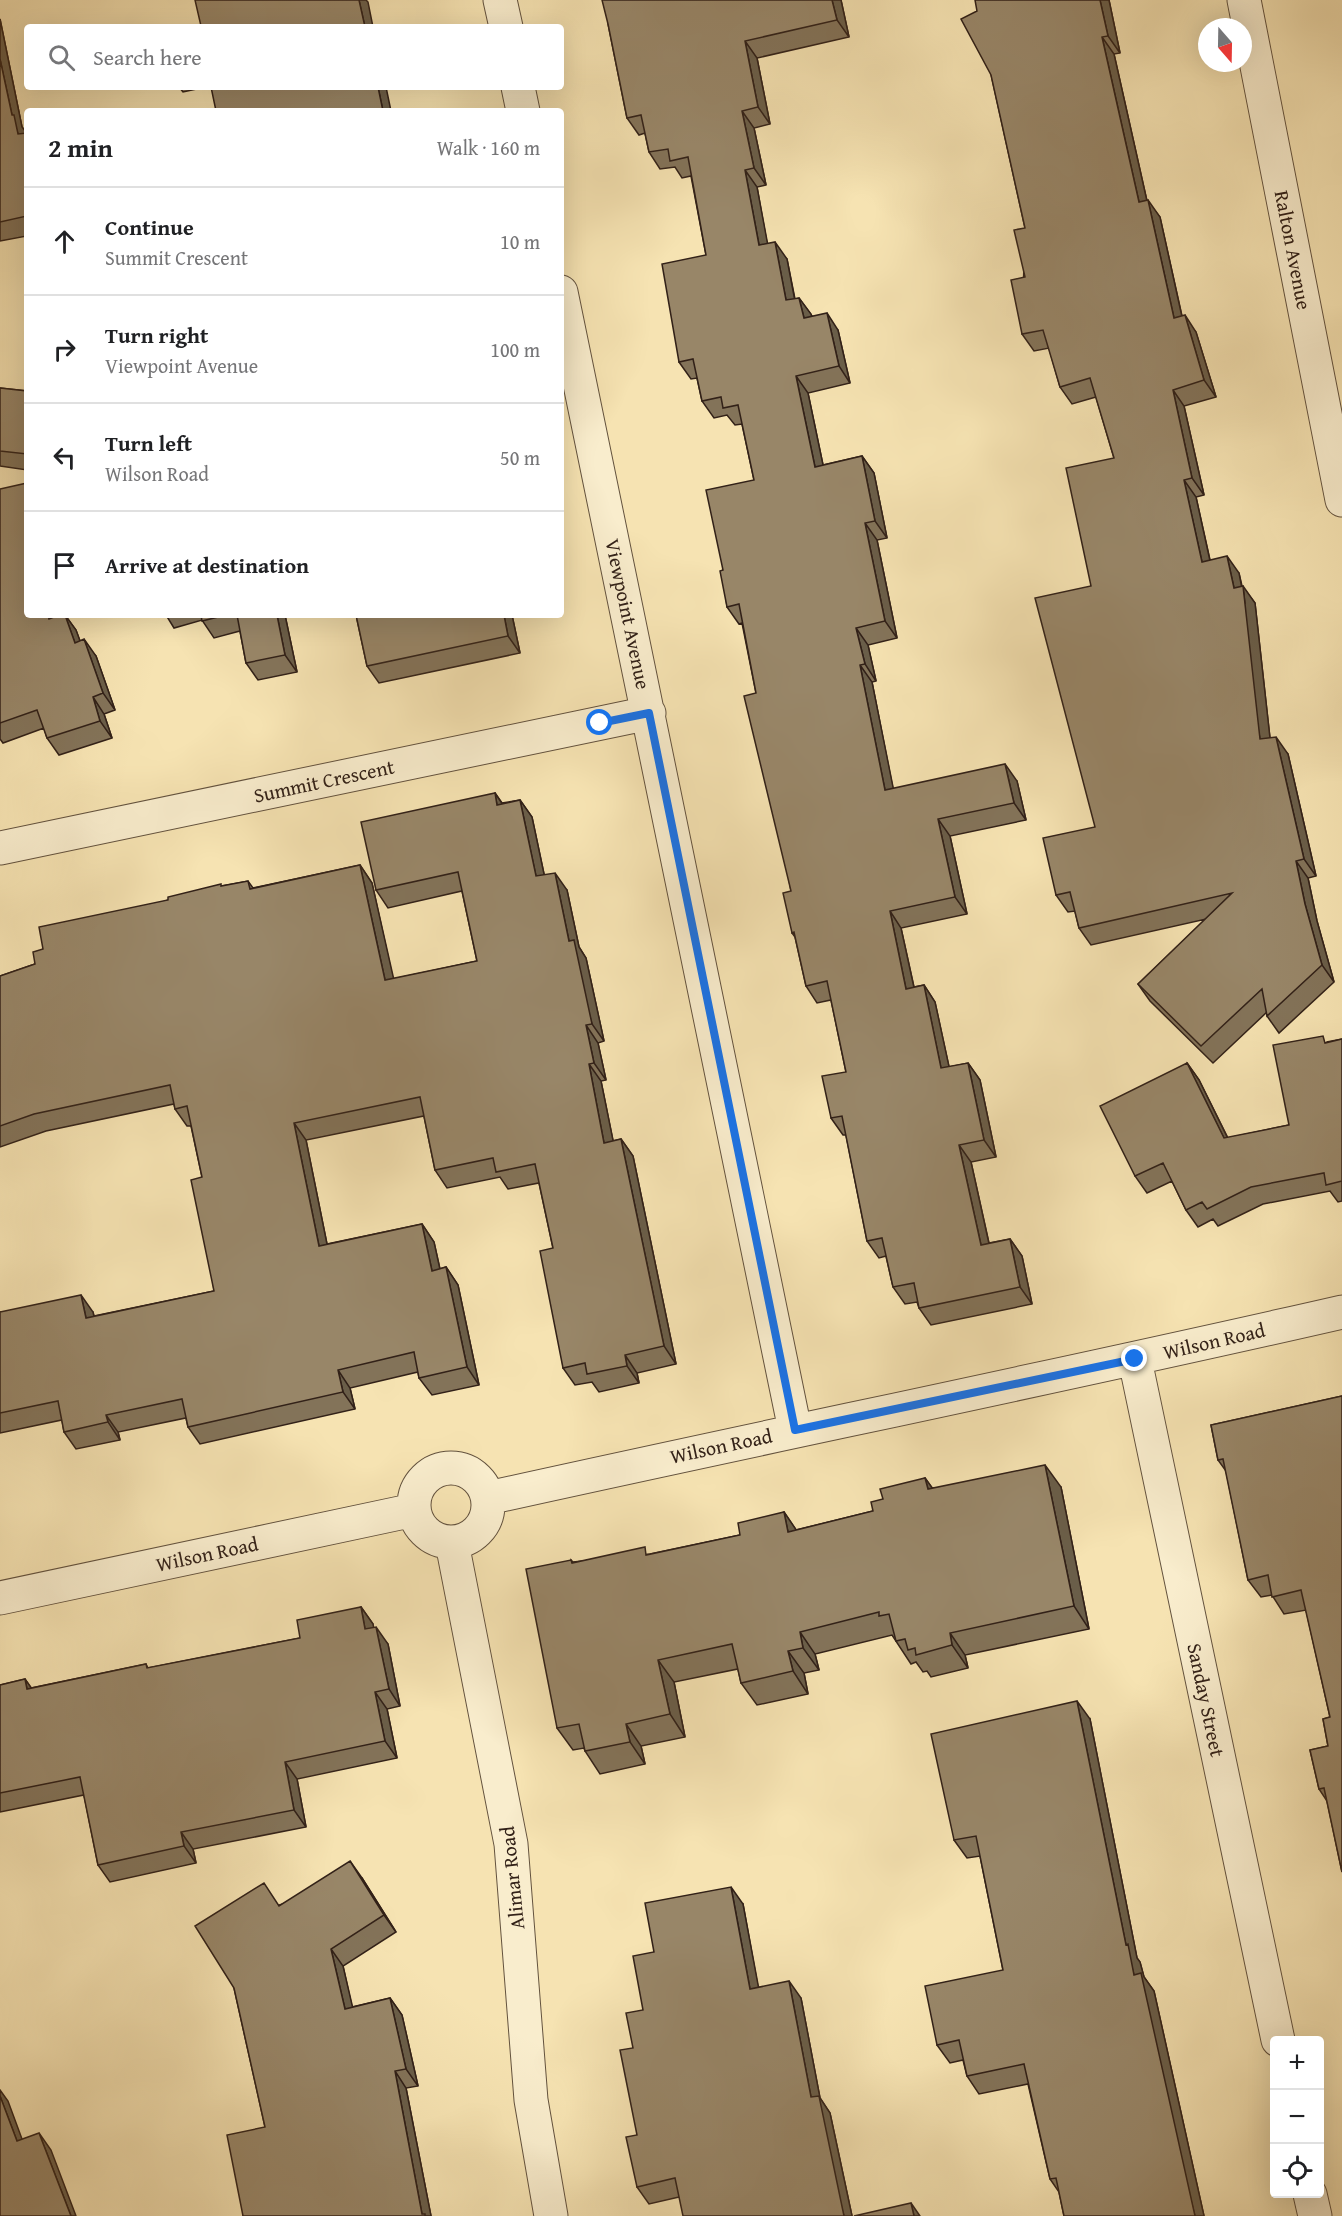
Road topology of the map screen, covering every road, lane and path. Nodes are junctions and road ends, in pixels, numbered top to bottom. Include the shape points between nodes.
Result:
1 (500, 0) edge
2 (1244, 0) edge
3 (505, 24) edge
4 (519, 90) edge
5 (522, 108) edge
6 (564, 306) edge
7 (1342, 500) edge
8 (649, 713) junction
9 (0, 848) edge
10 (1342, 1312) edge
11 (1135, 1359) junction
12 (795, 1430) junction
13 (488, 1498) junction
14 (414, 1510) junction
15 (452, 1543) junction
16 (0, 1598) edge
17 (1277, 2036) edge
18 (1311, 2198) edge
19 (550, 2216) edge
20 (1315, 2216) edge

1 - 3 street
2 - 7 street, Ralton Avenue
4 - 5 street
6 - 8 street, Viewpoint Avenue
8 - 9 street, Summit Crescent
8 - 12 street, Viewpoint Avenue
10 - 11 street, Wilson Road
11 - 12 street, Wilson Road
11 - 17 street, Sanday Street
12 - 13 street, Wilson Road
13 - 14 street via 474,1476 450,1468 437,1471 419,1485
13 - 15 street via 484,1523 465,1540
14 - 15 street via 427,1534
14 - 16 street, Wilson Road
15 - 19 street, Alimar Road via 511,1844 531,2100
18 - 20 street

